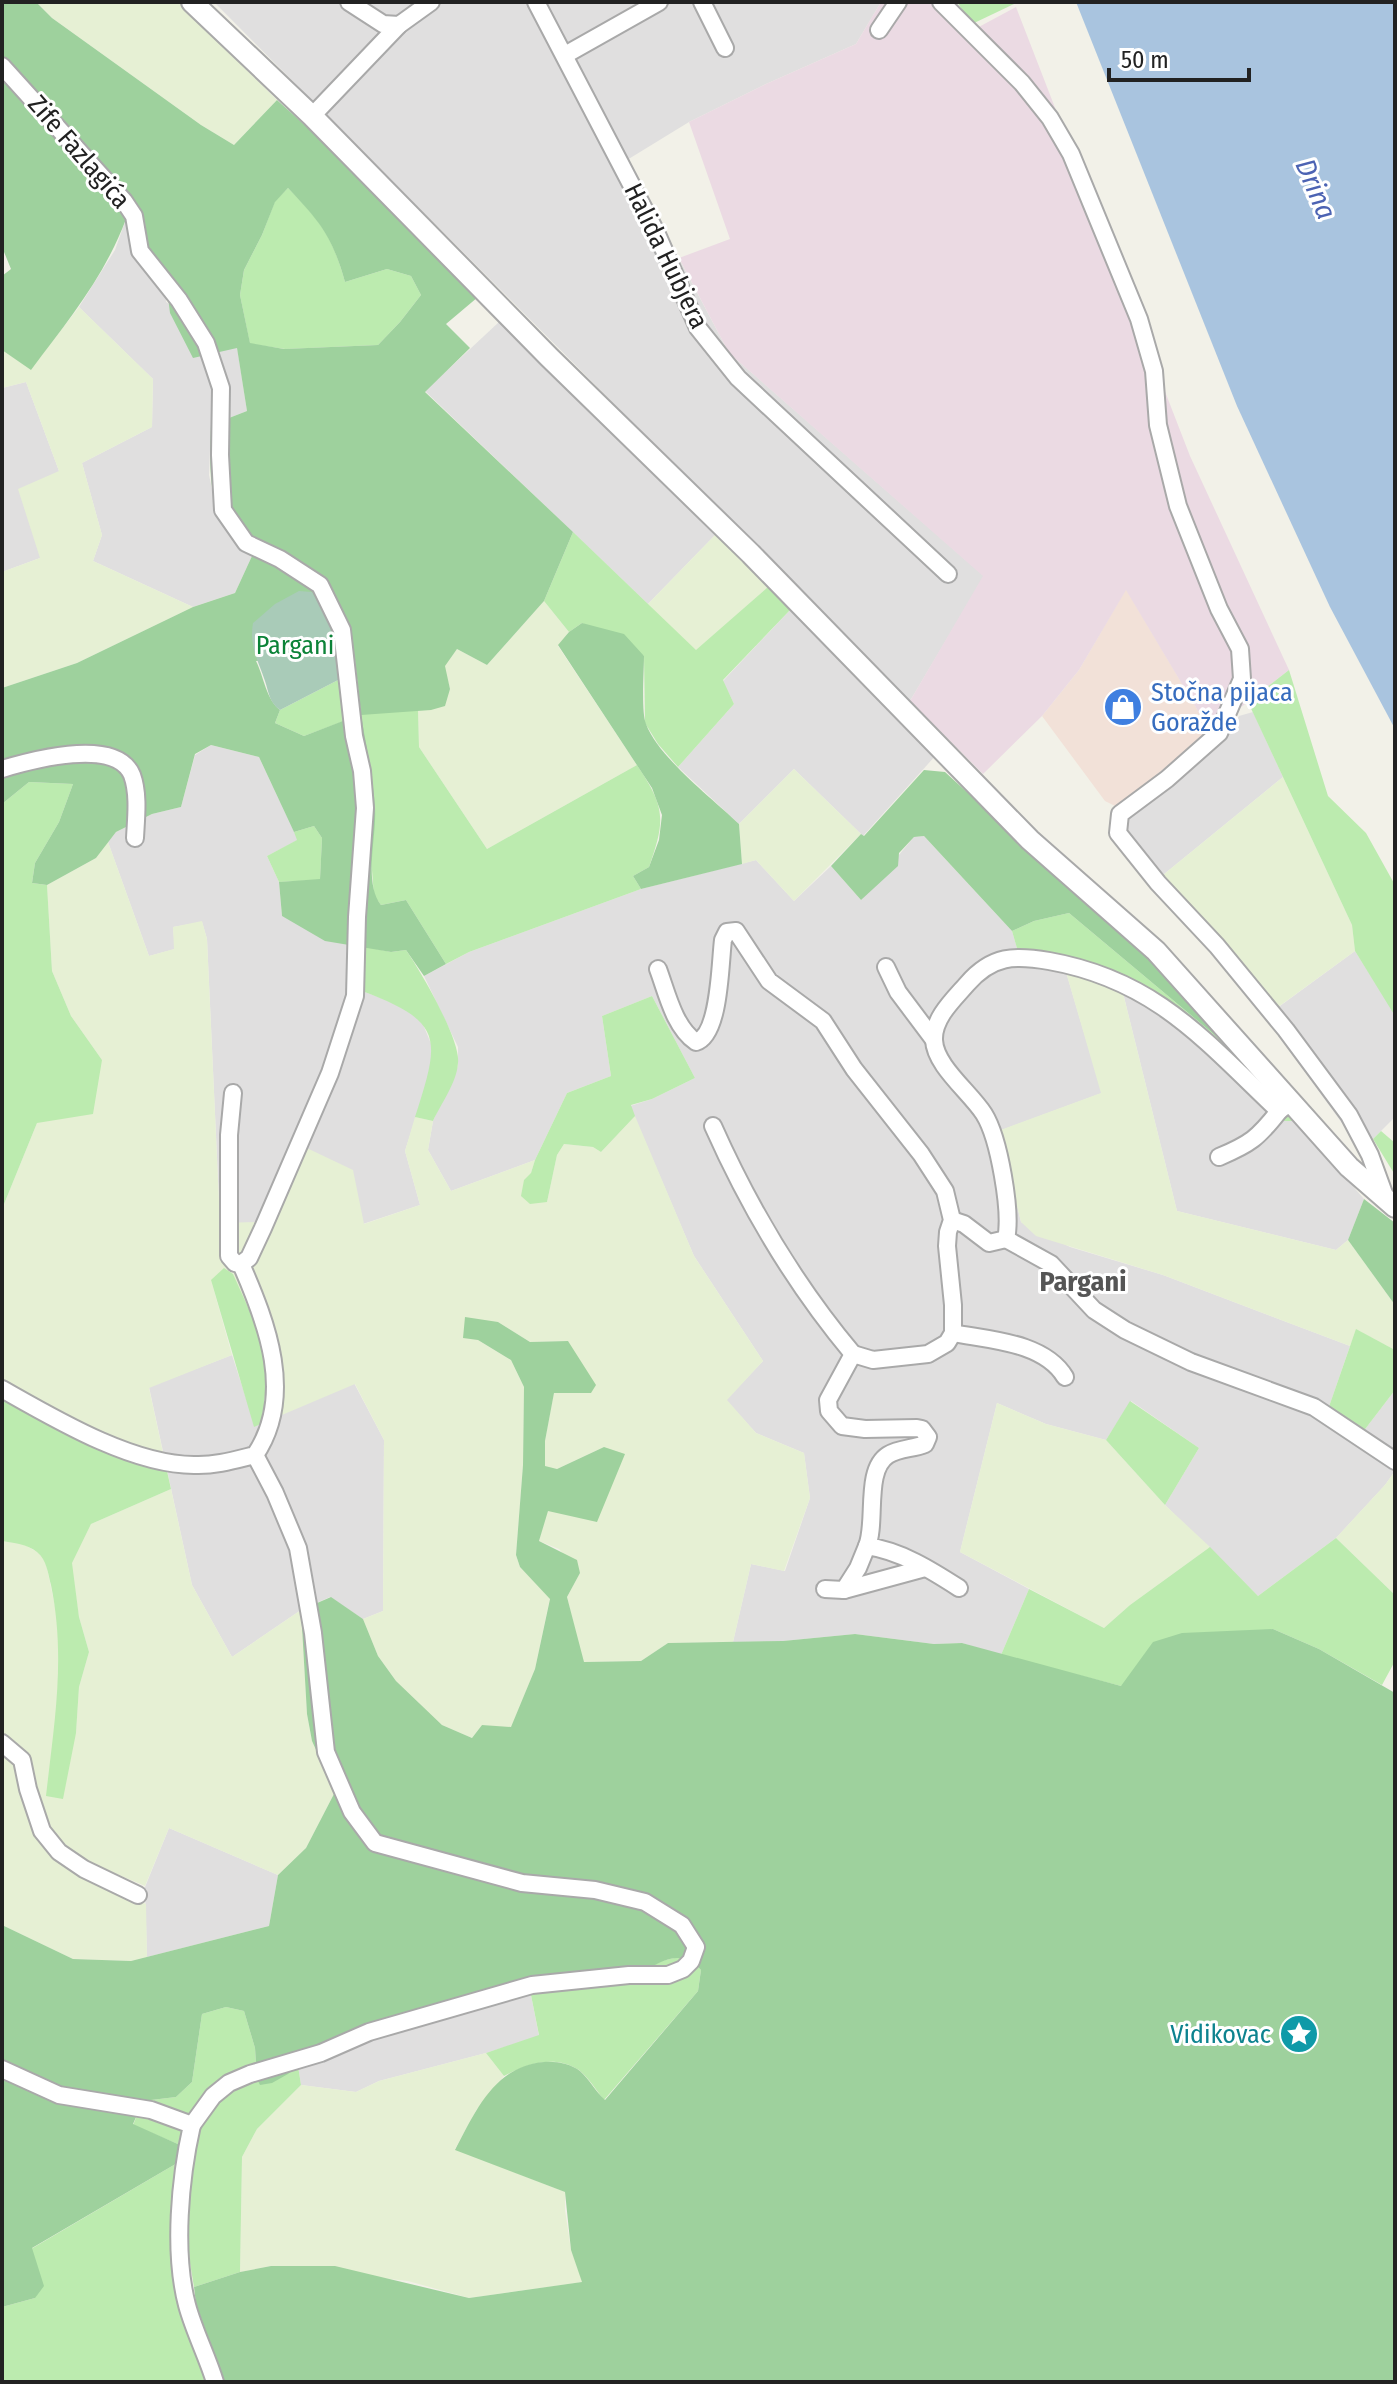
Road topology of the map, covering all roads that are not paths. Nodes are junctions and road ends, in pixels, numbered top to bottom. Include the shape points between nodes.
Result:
1 (192, 2) edge
2 (349, 2) edge
3 (431, 2) edge
4 (536, 2) edge
5 (659, 2) edge
6 (702, 2) edge
7 (898, 2) edge
8 (941, 2) edge
9 (399, 25) junction
10 (879, 30) dead end
11 (725, 48) dead end
12 (565, 55) junction
13 (2, 66) edge
14 (312, 116) junction
15 (948, 574) dead end
16 (2, 769) edge
17 (135, 838) dead end
18 (886, 967) dead end
19 (658, 969) dead end
20 (934, 1040) junction
21 (233, 1093) dead end
22 (1286, 1106) junction
23 (713, 1126) dead end
24 (1219, 1157) dead end
25 (1391, 1204) edge
26 (952, 1220) junction
27 (1006, 1239) junction
28 (241, 1264) junction
29 (953, 1333) junction
30 (853, 1354) junction
31 (1065, 1377) dead end
32 (2, 1389) edge
33 (255, 1455) junction
34 (1395, 1461) edge
35 (867, 1546) junction
36 (927, 1567) junction
37 (959, 1588) dead end
38 (825, 1589) dead end
39 (844, 1590) junction
40 (2, 1743) edge
41 (138, 1895) dead end
42 (2, 2069) edge
43 (192, 2125) junction
44 (215, 2382) edge

1 - 14 street
2 - 9 street via 383,24
3 - 9 street
4 - 12 street, Halida Hubjera
5 - 12 street
6 - 11 street
7 - 10 street
8 - 25 street via 1022,83 1071,154 1139,319 1154,371 1158,425 1178,506 1240,649 1242,679 1219,733 1120,814 1118,833 1286,1030 1349,1115
9 - 14 street
12 - 15 street, Halida Hubjera via 656,232 698,328 738,378
13 - 28 street, Zife Fazlagića via 124,201 134,216 140,251 206,343 221,388 223,510 246,543 320,585 342,630 365,808 355,996 330,1073 263,1228
14 - 22 street via 1030,840 1156,951
16 - 17 street via 81,754 109,755 126,765 133,777
18 - 20 street
19 - 26 street via 683,1030 696,1042 704,1040 713,1019 723,940 727,932 736,931 769,981 823,1021 945,1191
20 - 22 street via 938,1020 951,1002 975,974 999,960 1018,956 1066,964 1098,972 1162,1005
20 - 27 street via 940,1061 986,1117 1004,1182
21 - 28 street via 229,1256
22 - 24 street via 1248,1145
22 - 25 street
23 - 30 street via 752,1207
26 - 27 street via 989,1243
26 - 29 street via 947,1246
27 - 34 street via 1051,1264 1094,1310 1125,1330 1191,1362 1314,1407
28 - 33 street via 270,1337 274,1381 267,1437
29 - 30 street via 928,1354 873,1360
29 - 31 street via 1043,1356
30 - 35 street via 828,1400 829,1411 842,1426 917,1428 928,1437 925,1444 881,1461
32 - 33 street via 63,1424 155,1460 194,1465
33 - 43 street via 298,1548 326,1752 352,1812 375,1843 522,1883 595,1890 645,1902 682,1925 696,1947 691,1961 668,1975 532,1985 369,2032 250,2074 213,2096
35 - 36 street
35 - 39 street
36 - 37 street
36 - 39 street
38 - 39 street
40 - 41 street via 22,1760 42,1831 59,1852
42 - 43 street via 59,2095 151,2110
43 - 44 street via 181,2202 182,2274 187,2305

